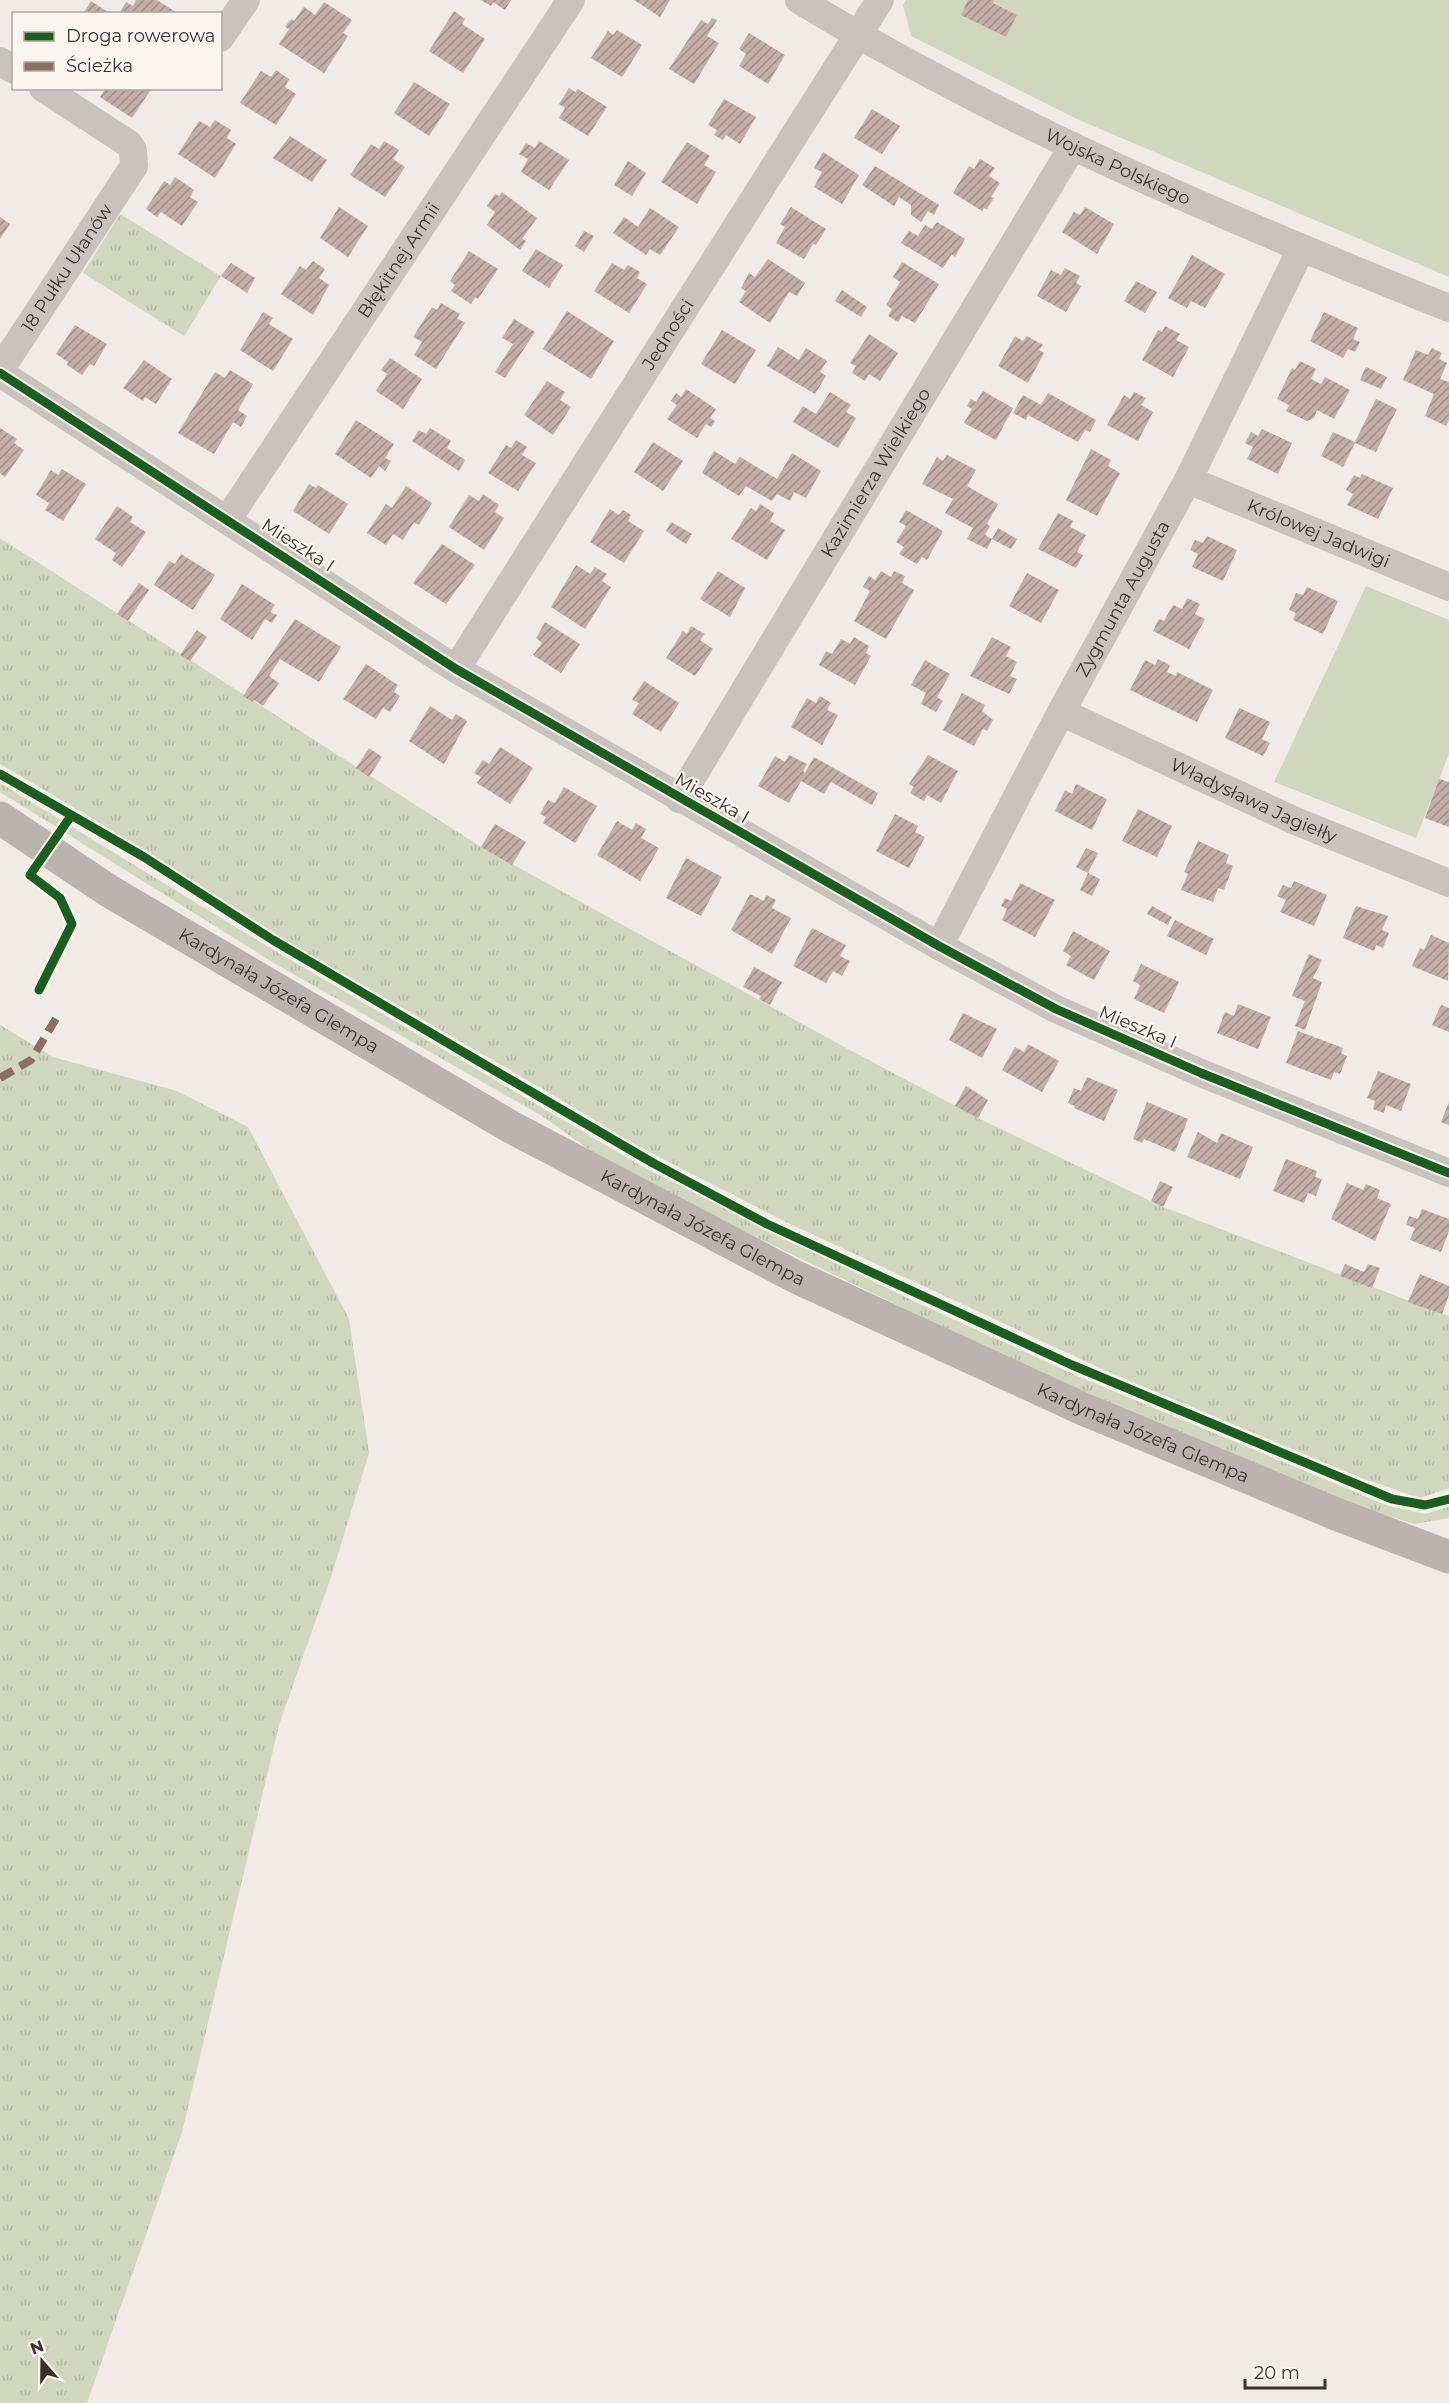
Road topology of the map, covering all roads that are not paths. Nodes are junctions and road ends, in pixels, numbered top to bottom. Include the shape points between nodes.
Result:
1 (246, 0) edge
2 (571, 0) edge
3 (799, 0) edge
4 (880, 0) edge
5 (856, 34) junction
6 (222, 35) edge
7 (46, 90) edge
8 (1073, 146) junction
9 (1301, 249) junction
10 (1449, 308) edge
11 (0, 372) edge
12 (1188, 480) junction
13 (228, 519) junction
14 (1449, 587) edge
15 (456, 669) junction
16 (1061, 712) junction
17 (679, 799) junction
18 (0, 818) edge
19 (1449, 883) edge
20 (939, 946) junction
21 (1449, 1173) edge
22 (1449, 1557) edge

1 - 6 street
2 - 13 street, Błękitnej Armii
3 - 5 street, Wojska Polskiego
4 - 5 street, Jedności
5 - 8 street, Wojska Polskiego
5 - 15 street, Jedności
7 - 11 street, 18 Pułku Ułanów via 129,144 134,166
8 - 9 street, Wojska Polskiego
8 - 17 street, Kazimierza Wielkiego
9 - 10 street, Wojska Polskiego
9 - 12 street, Zygmunta Augusta
11 - 13 street, Mieszka I
12 - 14 street, Królowej Jadwigi
12 - 16 street, Zygmunta Augusta
13 - 15 street, Mieszka I
15 - 17 street, Mieszka I
16 - 19 street, Władysława Jagiełły via 1293,820
16 - 20 street, Zygmunta Augusta
17 - 20 street, Mieszka I
18 - 22 main road, Kardynała Józefa Glempa via 109,891 501,1121 796,1277 1083,1409
20 - 21 street, Mieszka I via 1056,1009 1201,1073

